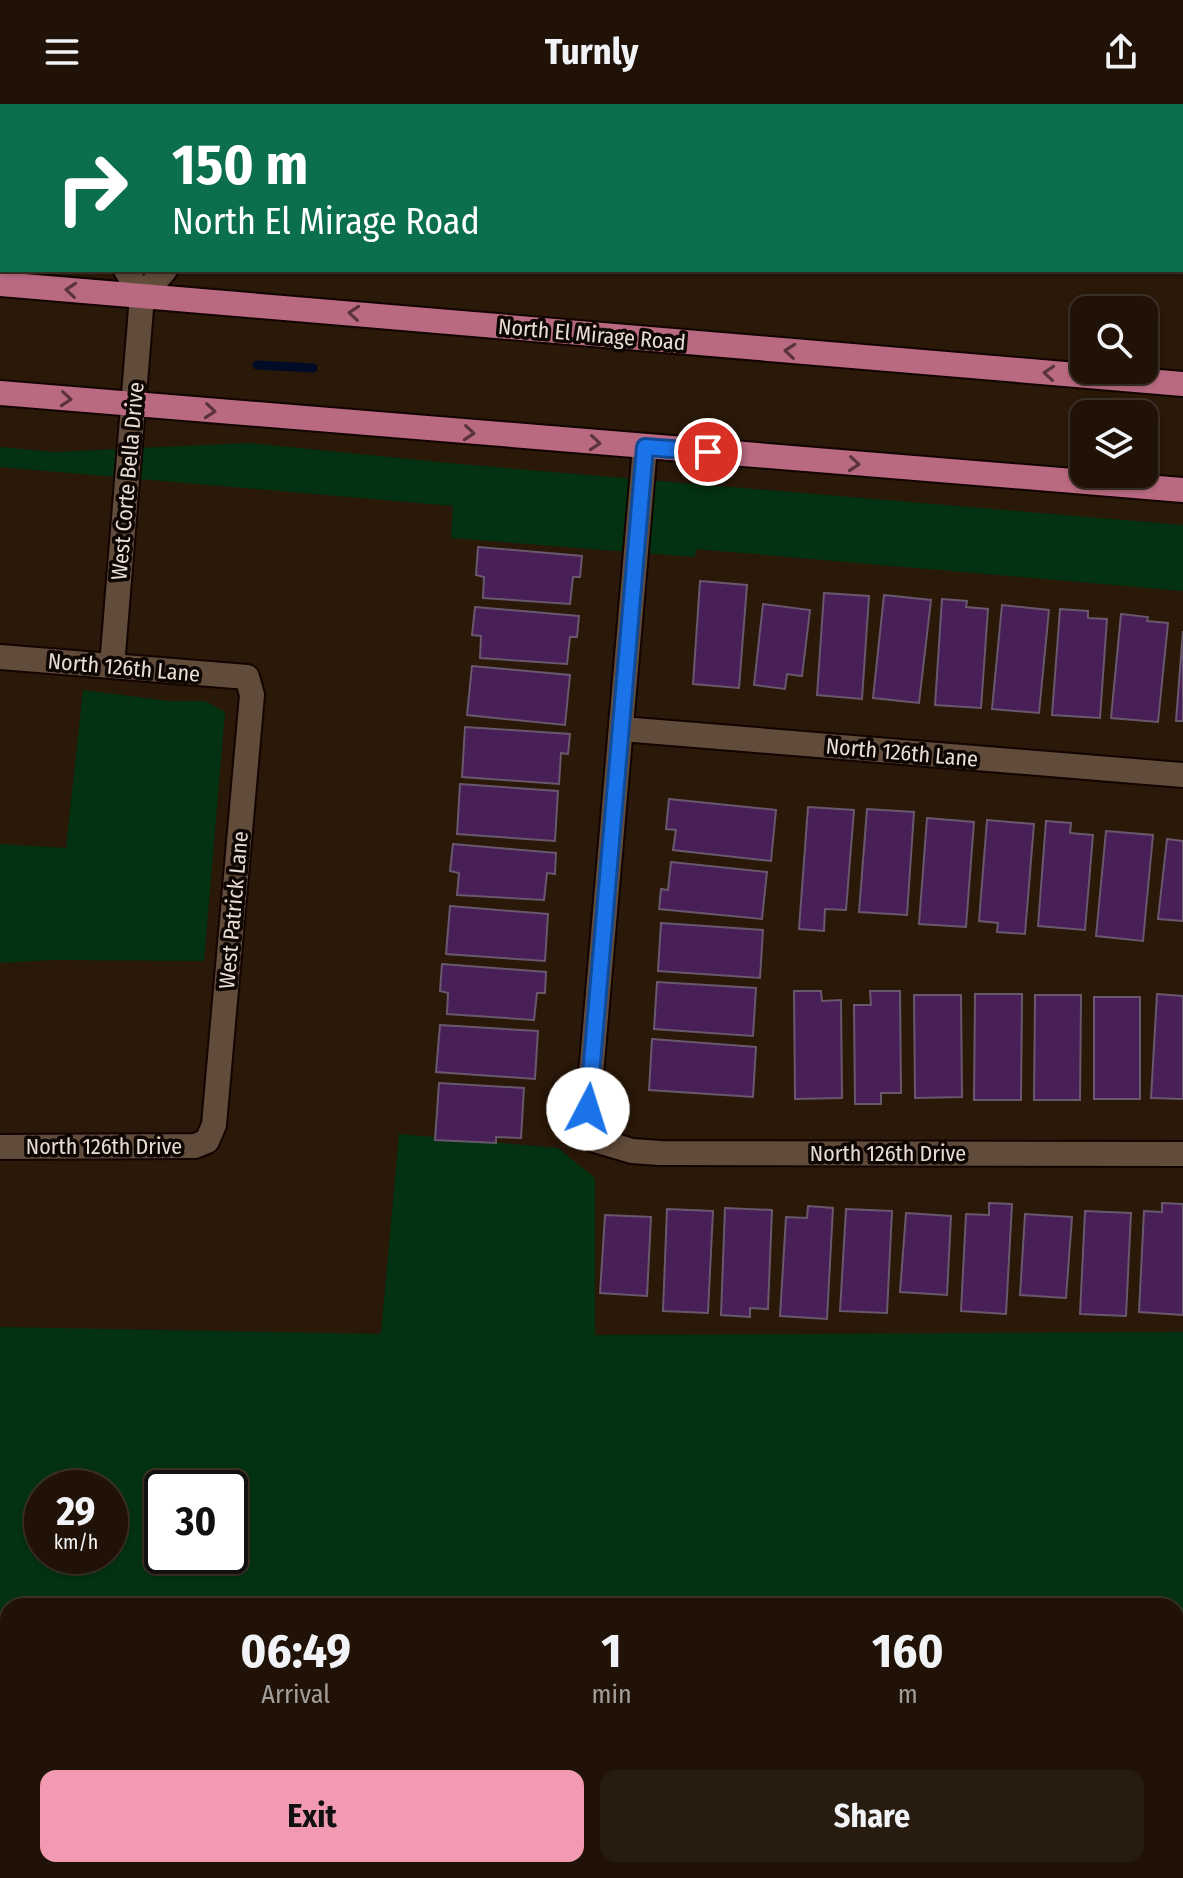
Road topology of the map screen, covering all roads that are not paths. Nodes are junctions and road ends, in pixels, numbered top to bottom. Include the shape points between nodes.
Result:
1 (127, 272) edge
2 (163, 272) edge
3 (0, 284) edge
4 (142, 296) junction
5 (1183, 384) edge
6 (0, 393) edge
7 (132, 405) junction
8 (645, 447) junction
9 (1183, 490) edge
10 (0, 657) edge
11 (112, 666) junction
12 (247, 677) joint
13 (622, 729) junction
14 (1183, 775) edge
15 (207, 1141) joint
16 (0, 1147) edge
17 (1183, 1154) edge

1 - 4 street
2 - 4 street
4 -> 3 main road, North El Mirage Road
5 -> 4 main road, North El Mirage Road
4 - 7 street, West Corte Bella Drive
6 -> 7 main road
7 -> 8 main road
7 - 11 street, West Corte Bella Drive
8 -> 9 main road
8 - 13 street
10 - 11 street, North 126th Lane
11 - 12 street, North 126th Lane
12 - 15 street, West Patrick Lane via 252,695 214,1125
13 - 14 street, North 126th Lane
13 - 17 street, North 126th Drive via 588,1109 595,1140 660,1153
15 - 16 street, North 126th Drive via 195,1146

